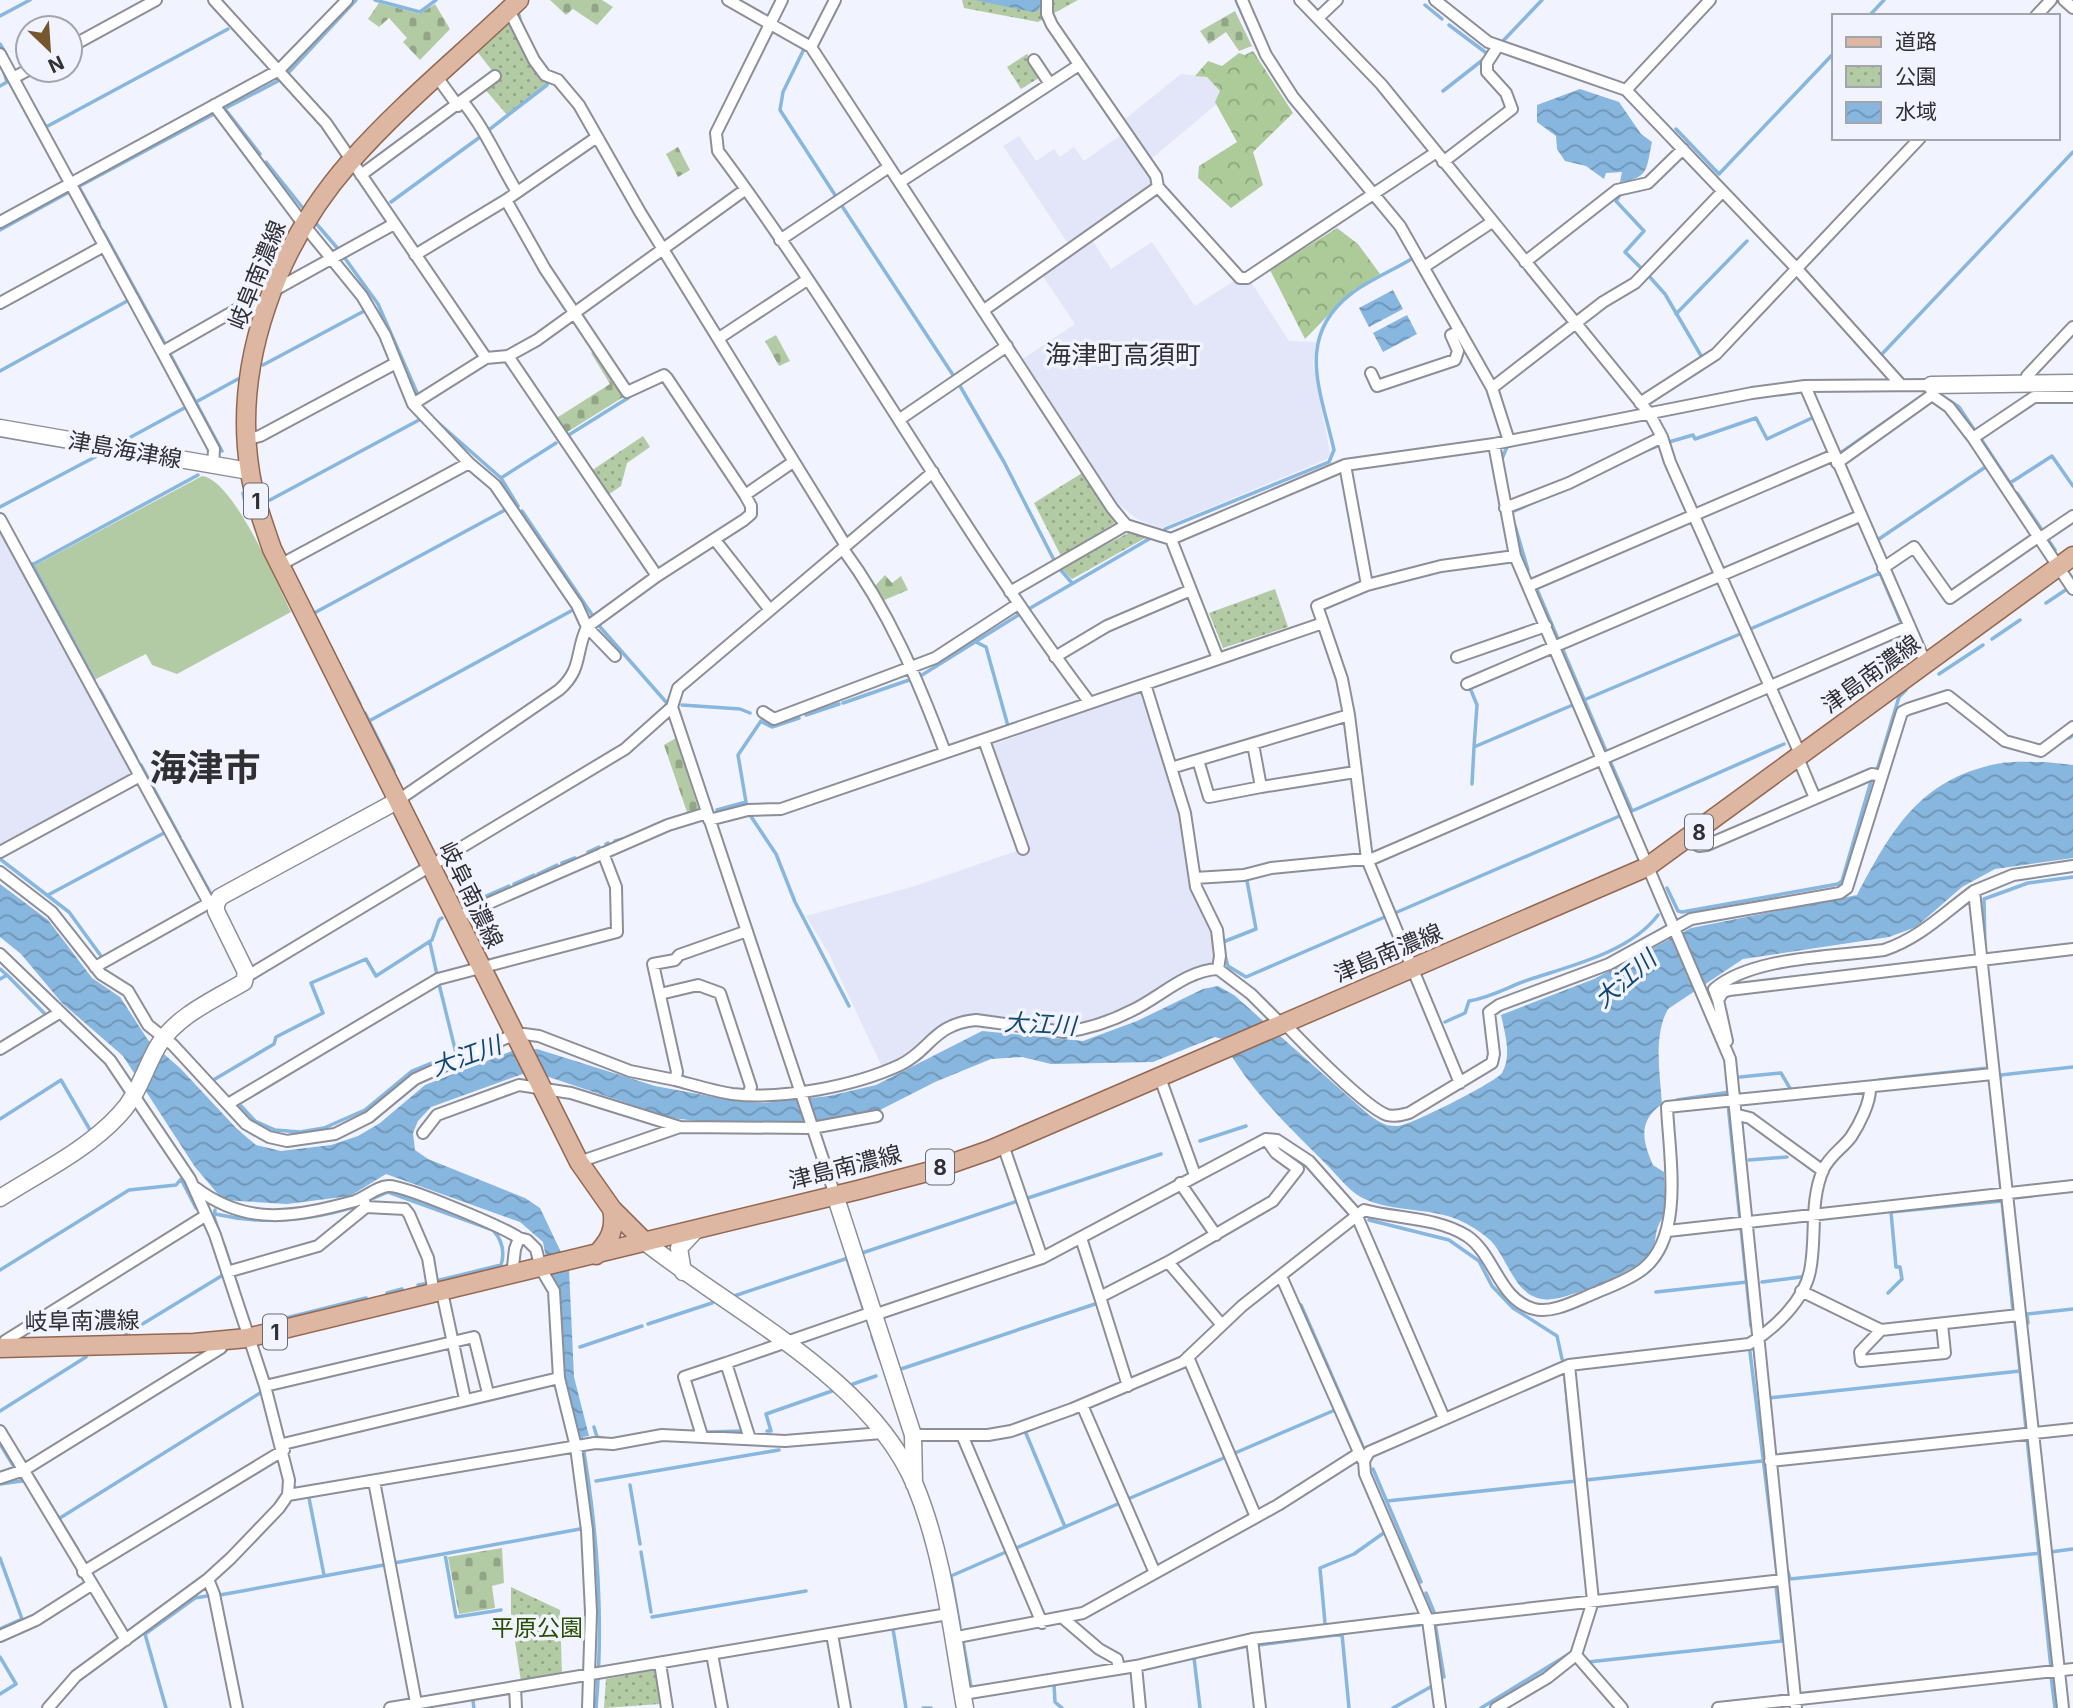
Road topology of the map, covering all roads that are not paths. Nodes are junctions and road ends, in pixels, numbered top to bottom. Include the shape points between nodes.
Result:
1 (156, 0) edge
2 (214, 0) edge
3 (347, 0) edge
4 (728, 0) edge
5 (782, 0) edge
6 (835, 0) edge
7 (1242, 0) edge
8 (1300, 0) edge
9 (1337, 0) edge
10 (1435, 0) edge
11 (1710, 0) edge
12 (2051, 0) edge
13 (2064, 0) edge
14 (1047, 2) edge
15 (514, 5) edge
16 (2073, 8) edge
17 (2038, 14) edge
18 (1318, 18) junction
19 (768, 22) junction
20 (84, 39) edge
21 (1498, 46) junction
22 (811, 47) junction
23 (0, 54) edge
24 (1034, 60) dead end
25 (1079, 65) junction
26 (279, 70) junction
27 (495, 76) dead end
28 (437, 77) junction
29 (13, 78) joint
30 (1050, 84) junction
31 (1626, 90) junction
32 (460, 104) junction
33 (215, 105) junction
34 (597, 137) junction
35 (1918, 140) edge
36 (1683, 149) junction
37 (1435, 153) junction
38 (1443, 162) junction
39 (889, 167) junction
40 (356, 168) junction
41 (900, 182) junction
42 (70, 184) junction
43 (1158, 187) junction
44 (746, 189) junction
45 (517, 192) junction
46 (1722, 192) junction
47 (1375, 193) junction
48 (506, 200) junction
49 (0, 222) edge
50 (1492, 222) junction
51 (394, 224) junction
52 (304, 225) junction
53 (780, 240) junction
54 (104, 246) junction
55 (664, 250) junction
56 (415, 255) junction
57 (333, 258) junction
58 (1525, 262) junction
59 (1424, 267) junction
60 (1797, 269) junction
61 (807, 280) junction
62 (274, 287) junction
63 (0, 303) edge
64 (266, 308) junction
65 (984, 310) junction
66 (575, 314) junction
67 (1575, 322) junction
68 (2073, 327) edge
69 (1460, 331) junction
70 (719, 338) junction
71 (1007, 346) junction
72 (162, 352) junction
73 (508, 356) junction
74 (486, 358) junction
75 (396, 363) junction
76 (1371, 373) dead end
77 (2025, 383) junction
78 (2073, 383) edge
79 (1902, 385) junction
80 (1805, 386) junction
81 (1492, 387) junction
82 (1932, 390) junction
83 (2073, 397) edge
84 (1640, 403) junction
85 (413, 404) junction
86 (1649, 413) junction
87 (900, 419) junction
88 (0, 428) edge
89 (1662, 437) junction
90 (1973, 438) junction
91 (248, 439) junction
92 (1510, 441) junction
93 (1494, 444) junction
94 (1835, 459) junction
95 (793, 462) junction
96 (469, 463) junction
97 (1345, 465) junction
98 (213, 466) junction
99 (249, 471) junction
100 (933, 472) junction
101 (745, 495) junction
102 (1505, 508) junction
103 (1693, 516) junction
104 (1860, 516) junction
105 (2073, 516) edge
106 (0, 519) edge
107 (1126, 525) junction
108 (2039, 538) junction
109 (1171, 539) junction
110 (715, 540) junction
111 (845, 547) junction
112 (1515, 556) junction
113 (2073, 556) edge
114 (280, 565) junction
115 (2058, 567) junction
116 (1883, 568) junction
117 (657, 576) junction
118 (1720, 576) junction
119 (1367, 586) junction
120 (1529, 586) junction
121 (2073, 589) edge
122 (1191, 590) junction
123 (1010, 592) junction
124 (1018, 604) junction
125 (770, 610) junction
126 (1323, 622) junction
127 (592, 623) junction
128 (1546, 626) junction
129 (1909, 626) junction
130 (1556, 647) junction
131 (615, 656) dead end
132 (1217, 656) junction
133 (1055, 657) junction
134 (1457, 657) dead end
135 (1926, 664) junction
136 (914, 668) junction
137 (1145, 684) junction
138 (1467, 684) dead end
139 (1768, 687) junction
140 (1090, 703) junction
141 (672, 707) junction
142 (763, 712) dead end
143 (1349, 715) junction
144 (2073, 727) edge
145 (984, 740) junction
146 (1253, 744) junction
147 (945, 752) junction
148 (1603, 757) junction
149 (1799, 757) junction
150 (1198, 760) junction
151 (1171, 768) junction
152 (1355, 772) junction
153 (140, 776) junction
154 (1881, 776) junction
155 (1261, 787) junction
156 (1815, 798) junction
157 (397, 801) junction
158 (708, 817) junction
159 (1689, 840) junction
160 (1023, 849) dead end
161 (0, 852) edge
162 (603, 853) junction
163 (1367, 859) junction
164 (2073, 866) edge
165 (430, 867) junction
166 (1647, 867) junction
167 (0, 872) edge
168 (1195, 878) junction
169 (1974, 891) junction
170 (212, 903) junction
171 (454, 918) junction
172 (1674, 928) junction
173 (747, 931) junction
174 (2073, 948) edge
175 (0, 954) edge
176 (1981, 959) junction
177 (96, 967) junction
178 (479, 967) junction
179 (1218, 969) junction
180 (1414, 969) junction
181 (246, 978) junction
182 (660, 994) junction
183 (1718, 1000) junction
184 (59, 1013) junction
185 (1282, 1025) junction
186 (515, 1038) junction
187 (161, 1042) junction
188 (0, 1049) edge
189 (1728, 1051) junction
190 (1993, 1074) junction
191 (1160, 1077) junction
192 (675, 1080) junction
193 (1460, 1083) junction
194 (538, 1085) junction
195 (1870, 1087) junction
196 (137, 1093) junction
197 (801, 1093) junction
198 (748, 1094) junction
199 (1736, 1100) junction
200 (228, 1104) junction
201 (1738, 1115) junction
202 (877, 1116) dead end
203 (680, 1127) junction
204 (811, 1127) junction
205 (423, 1133) dead end
206 (1266, 1139) junction
207 (1003, 1145) junction
208 (579, 1162) junction
209 (1823, 1171) junction
210 (1195, 1175) junction
211 (1180, 1183) junction
212 (2073, 1186) edge
213 (193, 1187) junction
214 (2006, 1193) junction
215 (835, 1195) junction
216 (0, 1198) edge
217 (364, 1203) junction
218 (612, 1209) junction
219 (1356, 1214) junction
220 (205, 1216) junction
221 (1812, 1217) junction
222 (1749, 1223) junction
223 (695, 1231) junction
224 (1668, 1231) junction
225 (1216, 1235) junction
226 (519, 1238) junction
227 (1081, 1238) junction
228 (645, 1242) junction
229 (596, 1255) junction
230 (1042, 1258) junction
231 (1168, 1262) junction
232 (543, 1269) junction
233 (227, 1272) junction
234 (683, 1272) junction
235 (512, 1275) junction
236 (1281, 1276) junction
237 (1801, 1291) junction
238 (438, 1293) junction
239 (1100, 1297) junction
240 (874, 1314) junction
241 (2019, 1315) junction
242 (1942, 1324) junction
243 (1222, 1325) junction
244 (1881, 1330) junction
245 (247, 1338) junction
246 (1758, 1338) junction
247 (221, 1341) junction
248 (453, 1342) junction
249 (785, 1343) junction
250 (3, 1348) edge
251 (1188, 1357) junction
252 (726, 1363) junction
253 (1569, 1365) junction
254 (559, 1378) junction
255 (265, 1386) junction
256 (1128, 1386) junction
257 (488, 1393) junction
258 (465, 1399) junction
259 (1082, 1405) junction
260 (1444, 1418) junction
261 (2073, 1429) edge
262 (0, 1431) edge
263 (882, 1433) junction
264 (2034, 1433) junction
265 (913, 1435) junction
266 (962, 1435) junction
267 (702, 1436) junction
268 (750, 1438) junction
269 (283, 1447) junction
270 (576, 1447) junction
271 (1361, 1458) junction
272 (1770, 1461) junction
273 (24, 1470) junction
274 (0, 1478) edge
275 (374, 1481) junction
276 (914, 1484) junction
277 (288, 1495) junction
278 (1256, 1517) junction
279 (83, 1572) junction
280 (1155, 1573) junction
281 (208, 1579) junction
282 (1782, 1580) junction
283 (91, 1586) junction
284 (1593, 1601) junction
285 (948, 1614) junction
286 (1064, 1619) junction
287 (1428, 1619) junction
288 (1042, 1623) junction
289 (832, 1633) junction
290 (0, 1636) edge
291 (952, 1638) junction
292 (1252, 1639) junction
293 (126, 1640) junction
294 (712, 1654) junction
295 (1576, 1655) junction
296 (660, 1663) junction
297 (1136, 1666) junction
298 (1119, 1668) junction
299 (2073, 1670) edge
300 (2059, 1671) junction
301 (596, 1674) junction
302 (514, 1687) junction
303 (964, 1701) edge
304 (1795, 1704) edge
305 (417, 1706) edge
306 (48, 1708) edge
307 (237, 1708) edge
308 (390, 1708) edge
309 (516, 1708) edge
310 (588, 1708) edge
311 (667, 1708) edge
312 (722, 1708) edge
313 (845, 1708) edge
314 (1140, 1708) edge
315 (1260, 1708) edge
316 (1440, 1708) edge
317 (1496, 1708) edge
318 (1622, 1708) edge
319 (1718, 1708) edge
320 (2063, 1708) edge

1 - 20 street
2 - 26 street
3 - 26 street
4 - 19 street
5 - 19 street
6 - 22 street
7 - 47 street via 1266,55 1293,97
8 - 18 street
9 - 18 street
10 - 21 street via 1466,27
11 - 31 street
12 - 17 street
13 - 16 street
14 - 25 street via 1049,19
15 - 28 main road, 岐阜南濃線 / 1
15 - 34 street via 534,60 579,105
18 - 37 street via 1381,84
19 - 22 street
19 - 44 street via 715,141
21 - 31 street
21 - 38 street via 1487,63 1487,72 1506,93 1512,109
22 - 39 street
23 - 29 street
24 - 30 street
25 - 30 street
25 - 43 street via 1156,176
26 - 33 street
26 - 40 street via 313,105
27 - 32 street
28 - 32 street
28 - 40 main road, 岐阜南濃線 / 1
29 - 42 street
30 - 41 street
31 - 36 street
32 - 40 street
32 - 45 street via 482,125
33 - 42 street
33 - 52 street
34 - 45 street
34 - 55 street
35 - 60 street
36 - 46 street
36 - 58 street via 1648,184 1617,190
37 - 38 street
37 - 47 street
38 - 50 street
39 - 41 street
39 - 53 street
40 - 51 street
40 - 52 main road, 岐阜南濃線 / 1
41 - 65 street
42 - 49 street
42 - 54 street
43 - 47 street via 1240,278 1247,278
43 - 65 street
44 - 53 street
44 - 55 street
45 - 48 street
46 - 60 street
46 - 67 street via 1635,283
47 - 59 street
48 - 56 street
48 - 66 street
50 - 58 street
50 - 59 street
51 - 56 street
51 - 57 street
52 - 57 street
52 - 62 main road, 岐阜南濃線 / 1
53 - 61 street
54 - 63 street
54 - 72 street
55 - 66 street
55 - 70 street
56 - 74 street
57 - 62 street
57 - 75 street via 375,316
58 - 67 street
59 - 69 street
60 - 79 street
60 - 84 street via 1716,354
61 - 70 street
61 - 87 street
62 - 64 main road, 岐阜南濃線 / 1
64 - 72 street via 241,307
64 - 91 main road, 岐阜南濃線 / 1 via 250,376
65 - 71 street
66 - 73 street
66 - 101 street via 628,392 664,375 667,378
67 - 81 street
67 - 84 street
68 - 77 street
69 - 76 street via 1451,335 1458,351 1454,360 1377,386
69 - 81 street
70 - 95 street
71 - 87 street
71 - 107 street
72 - 98 street via 214,449
73 - 74 street
73 - 117 street
74 - 85 street
75 - 85 street
75 - 91 street
77 - 78 street
77 - 82 street
79 - 80 street
79 - 82 street
80 - 86 street
80 - 94 street
81 - 92 street
82 - 90 street
82 - 94 street
83 - 90 street via 2034,397
84 - 86 street
85 - 96 street
86 - 89 street
86 - 92 street
87 - 100 street
88 - 98 street, 津島海津線
89 - 102 street
89 - 103 street
90 - 108 street
91 - 99 main road, 岐阜南濃線 / 1
92 - 93 street
93 - 97 street
93 - 102 street
94 - 103 street
94 - 104 street
95 - 101 street
95 - 111 street
96 - 114 street
96 - 127 street via 495,485
97 - 109 street
97 - 119 street
98 - 99 street, 津島海津線
99 - 114 main road, 岐阜南濃線 / 1
100 - 111 street
100 - 123 street
101 - 110 street via 751,514
102 - 112 street
103 - 118 street
103 - 120 street
104 - 116 street
104 - 118 street
105 - 108 street
106 - 153 street
107 - 109 street
107 - 123 street
108 - 115 street
108 - 116 street via 1950,598 1914,547
109 - 122 street
110 - 117 street
110 - 125 street
111 - 125 street
111 - 136 street
112 - 119 street via 1441,566
112 - 120 street
113 - 115 main road, 津島南濃線 / 8
114 - 157 main road, 岐阜南濃線 / 1
115 - 121 street
115 - 135 main road, 津島南濃線 / 8
116 - 129 street
117 - 127 street
118 - 130 street
118 - 139 street
119 - 126 street via 1317,606
120 - 128 street
122 - 132 street
122 - 133 street via 1107,626
123 - 124 street
124 - 133 street
124 - 136 street
125 - 141 street via 678,688
126 - 132 street
126 - 143 street
127 - 131 street
127 - 157 street via 582,638 571,680
128 - 130 street
128 - 134 street
129 - 135 street
129 - 139 street
130 - 138 street
130 - 148 street
132 - 137 street
133 - 140 street
135 - 149 main road, 津島南濃線 / 8
136 - 142 street via 774,719
136 - 147 street
137 - 140 street
137 - 151 street
139 - 148 street
139 - 149 street
140 - 145 street
141 - 158 street
141 - 165 street via 625,749
143 - 146 street
143 - 152 street
144 - 154 street via 2041,751 2021,747 2005,741 1942,696 1902,712
145 - 147 street
145 - 160 street
146 - 150 street
146 - 155 street
147 - 158 street via 781,808
148 - 163 street
148 - 166 street
149 - 156 street
149 - 159 main road, 津島南濃線 / 8
150 - 151 street
150 - 155 street via 1209,797
151 - 168 street via 1185,813
152 - 155 street
152 - 163 street
153 - 161 street
153 - 170 street
154 - 156 street via 1872,774
154 - 172 street via 1847,888 1840,893 1691,919
156 - 159 street via 1707,845
157 - 165 main road, 岐阜南濃線 / 1
157 - 170 street
158 - 162 street via 668,825
158 - 173 street
159 - 166 main road, 津島南濃線 / 8
162 - 171 street
162 - 178 street via 616,887 617,932
163 - 168 street
163 - 180 street
164 - 169 street via 2013,875
165 - 171 main road, 岐阜南濃線 / 1
165 - 181 street
166 - 172 street
166 - 180 main road, 津島南濃線 / 8
167 - 177 street via 52,912
168 - 179 street via 1217,930
169 - 176 street
169 - 183 street via 1903,944 1753,968 1714,989
170 - 177 street
170 - 181 street
171 - 178 main road, 岐阜南濃線 / 1
172 - 189 street
172 - 193 street via 1609,964 1493,1008 1489,1017 1494,1059
173 - 182 street via 675,960 653,964
173 - 197 street
174 - 176 street
175 - 184 street
176 - 183 street via 1729,990
176 - 190 street
177 - 187 street via 128,991
178 - 186 main road, 岐阜南濃線 / 1
178 - 200 street via 438,979
179 - 185 street
179 - 197 street via 1198,974 1132,1011 1077,1030 963,1021 931,1038 901,1065 845,1085
180 - 185 main road, 津島南濃線 / 8
180 - 193 street
181 - 187 street via 191,1013
182 - 192 street
182 - 198 street via 698,985 720,993 751,1087
183 - 189 street
184 - 188 street
184 - 196 street via 110,1060
185 - 191 main road, 津島南濃線 / 8
185 - 193 street via 1389,1115 1409,1113
186 - 192 street via 539,1036 630,1071
186 - 194 main road, 岐阜南濃線 / 1
186 - 200 street via 415,1079 355,1126 321,1138 269,1138 246,1124
187 - 196 street
187 - 200 street
189 - 199 street
190 - 195 street
190 - 214 street
191 - 207 main road, 津島南濃線 / 8
191 - 210 street
192 - 198 street
194 - 203 street
194 - 205 street via 519,1085 437,1115
194 - 208 main road, 岐阜南濃線 / 1
195 - 199 street
195 - 209 street via 1851,1137
196 - 213 street
196 - 216 street via 92,1139
197 - 198 street
197 - 204 street
199 - 201 street
199 - 224 street via 1667,1107
201 - 209 street via 1750,1118
201 - 222 street
202 - 204 street
203 - 204 street
203 - 208 street
204 - 215 street
206 - 210 street
206 - 219 street via 1277,1140 1309,1161
206 - 225 street via 1298,1169 1273,1201
207 - 215 main road, 津島南濃線 / 8 via 927,1172
207 - 230 street
208 - 218 main road, 岐阜南濃線 / 1
209 - 221 street
210 - 211 street
211 - 225 street
211 - 227 street
212 - 214 street
213 - 217 street via 217,1204 260,1216
213 - 220 street
214 - 221 street
214 - 241 street
215 - 223 main road, 津島南濃線 / 8
215 - 240 street
217 - 226 street via 392,1186 500,1225
217 - 233 street via 318,1246
217 - 238 street via 405,1209
218 - 228 main road, 岐阜南濃線 / 1
218 - 229 main road via 611,1236
219 - 224 street via 1364,1210 1455,1230 1482,1250 1513,1296 1536,1310 1553,1309 1632,1276 1651,1261
219 - 236 street
219 - 260 street
220 - 233 street
220 - 250 street via 5,1341
221 - 222 street
221 - 237 street via 1810,1272
222 - 224 street
222 - 246 street
223 - 228 main road, 津島南濃線 / 8
223 - 234 street via 679,1248
225 - 231 street
226 - 232 street via 536,1249
226 - 235 street
227 - 230 street
227 - 239 street
228 - 229 main road, 岐阜南濃線 / 1
228 - 234 street
229 - 232 main road, 岐阜南濃線 / 1
230 - 240 street
231 - 239 street
231 - 243 street
232 - 235 main road, 岐阜南濃線 / 1
232 - 254 street via 554,1291
233 - 245 street
234 - 249 street
235 - 238 main road, 岐阜南濃線 / 1
236 - 243 street
236 - 271 street
237 - 244 street
237 - 246 street via 1772,1330
238 - 245 main road, 岐阜南濃線 / 1
238 - 248 street
239 - 256 street
240 - 249 street
240 - 265 street
241 - 242 street
241 - 264 street
242 - 244 street
242 - 244 street via 1945,1353 1861,1361 1860,1352
243 - 251 street
245 - 247 main road, 岐阜南濃線 / 1
245 - 255 street
246 - 253 street via 1749,1344
246 - 272 street
247 - 250 main road, 岐阜南濃線 / 1
247 - 273 street via 221,1348
248 - 255 street
248 - 257 street via 474,1336
248 - 258 street
249 - 252 street
249 - 263 street via 831,1377
251 - 256 street
251 - 278 street
252 - 267 street via 684,1377
252 - 268 street
253 - 260 street
253 - 284 street
254 - 257 street
254 - 270 street
255 - 269 street
256 - 259 street
257 - 258 street
258 - 269 street
259 - 266 street via 1011,1431
259 - 280 street
260 - 271 street
261 - 264 street
262 - 273 street
263 - 268 street via 785,1441
263 - 276 street
264 - 272 street
264 - 300 street
265 - 266 street
265 - 276 street
266 - 288 street
267 - 268 street
267 - 270 street via 662,1435
269 - 277 street
269 - 279 street
270 - 275 street
270 - 301 street via 587,1530
271 - 278 street
271 - 287 street
272 - 282 street
273 - 274 street
273 - 279 street
275 - 277 street
275 - 305 street
276 - 285 street
277 - 281 street
278 - 280 street
279 - 283 street
280 - 286 street
281 - 293 street
281 - 307 street
282 - 284 street
282 - 304 street
283 - 290 street
283 - 293 street
284 - 287 street
284 - 295 street
285 - 289 street
285 - 291 street
286 - 288 street
286 - 298 street via 1117,1660
287 - 292 street
287 - 316 street
288 - 291 street
289 - 294 street
289 - 313 street
291 - 303 street
292 - 297 street
292 - 315 street
293 - 306 street via 76,1676
294 - 296 street
294 - 312 street
295 - 317 street
295 - 318 street
296 - 301 street
296 - 311 street
297 - 298 street
297 - 314 street
298 - 303 street
299 - 300 street
300 - 304 street
300 - 320 street
301 - 302 street
301 - 310 street
302 - 305 street
302 - 309 street
304 - 319 street
305 - 308 street

